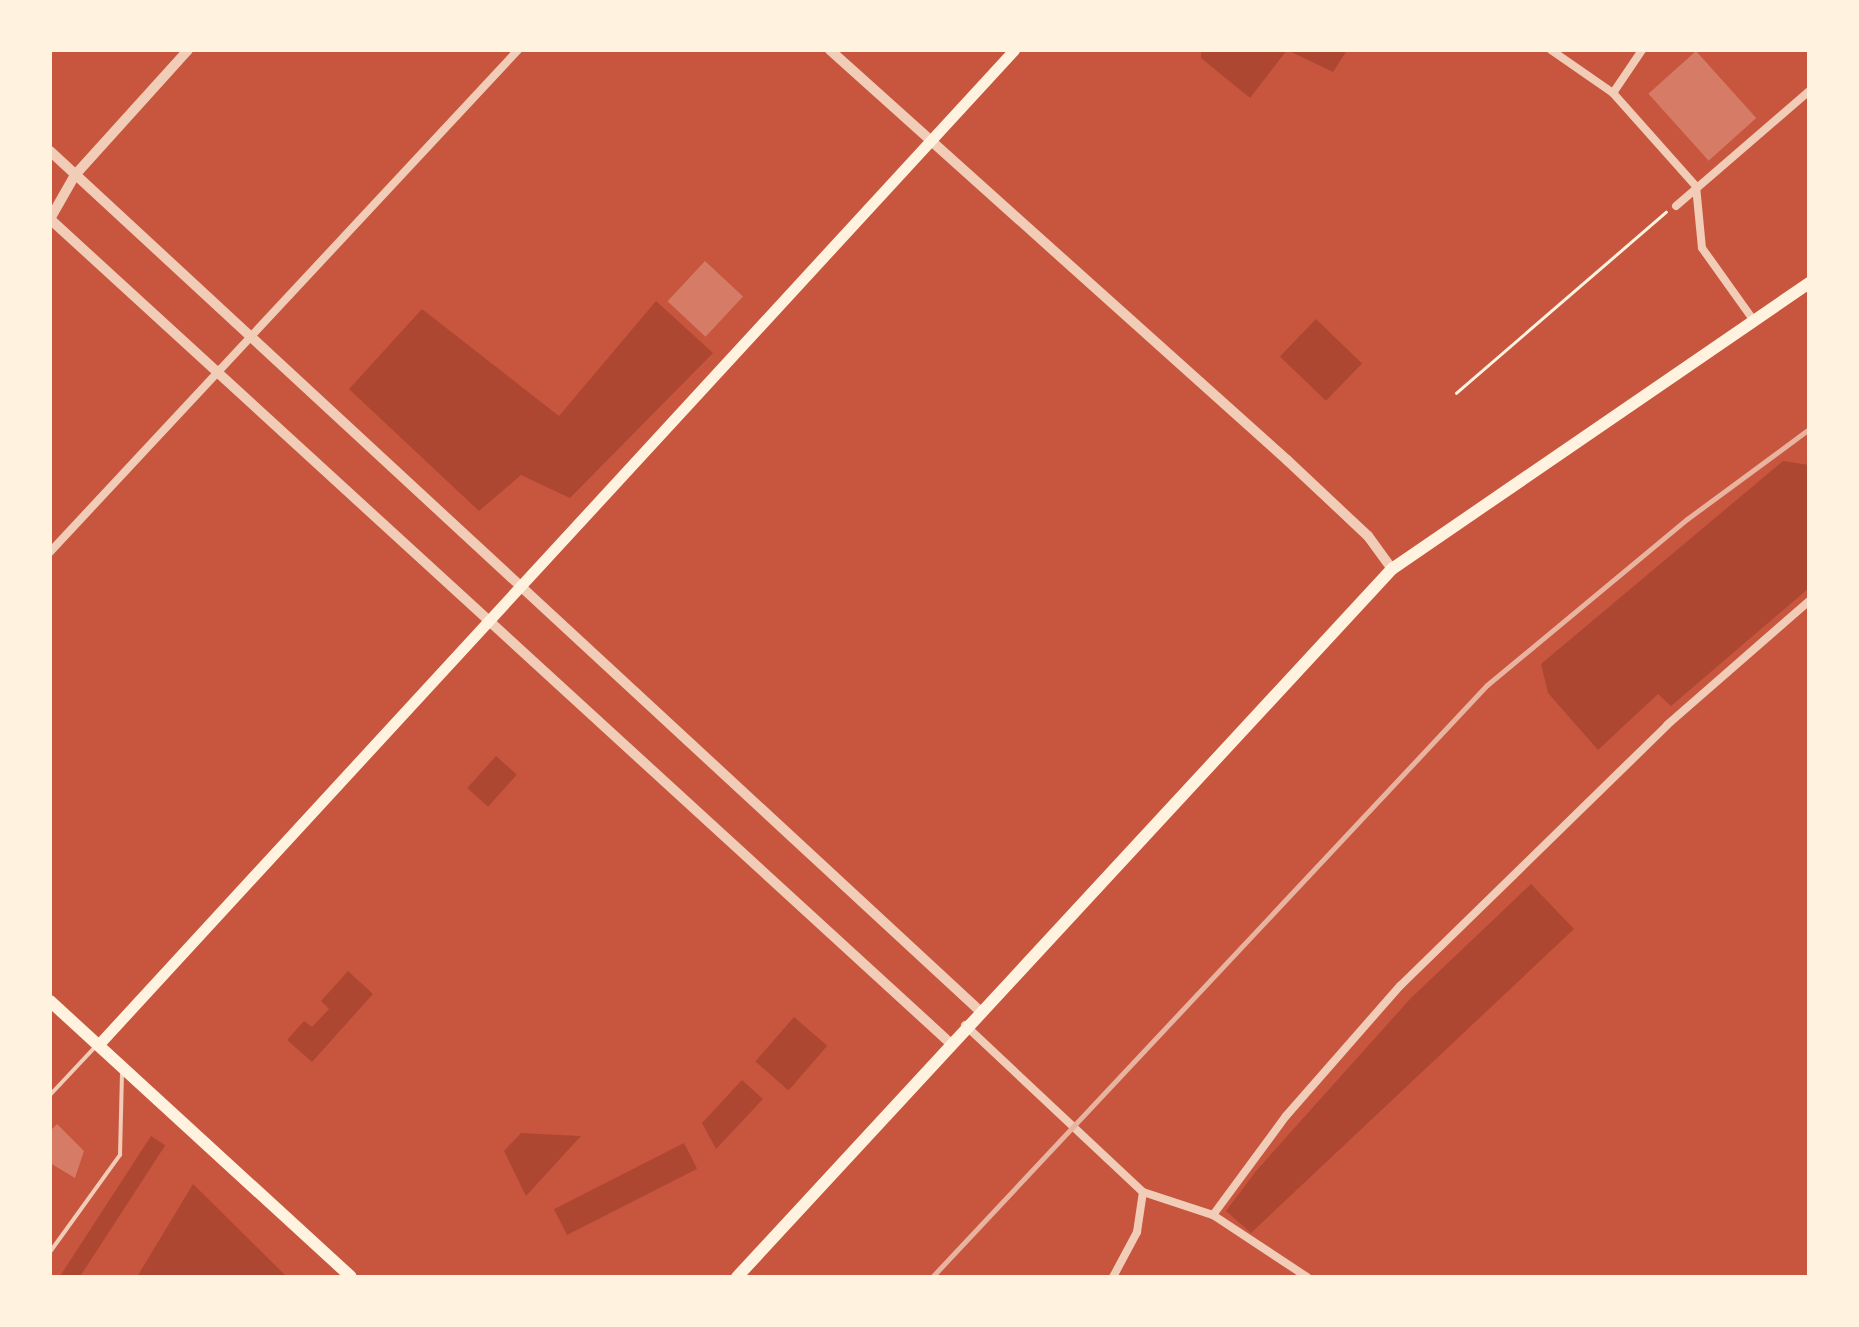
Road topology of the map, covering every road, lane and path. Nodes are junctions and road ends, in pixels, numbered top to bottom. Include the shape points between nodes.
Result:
1 (188, 50) edge
2 (518, 50) edge
3 (830, 50) edge
4 (1014, 50) edge
5 (1551, 50) edge
6 (1642, 50) edge
7 (1809, 91) edge
8 (1613, 93) junction
9 (930, 141) junction
10 (50, 151) edge
11 (75, 175) junction
12 (1696, 186) junction
13 (1676, 206) joint
14 (50, 219) edge
15 (1809, 283) edge
16 (1754, 321) junction
17 (252, 338) junction
18 (219, 373) junction
19 (1456, 393) dead end
20 (50, 552) edge
21 (1392, 569) junction
22 (520, 586) junction
23 (1809, 601) edge
24 (490, 618) junction
25 (50, 1001) edge
26 (979, 1010) junction
27 (965, 1025) junction
28 (949, 1042) junction
29 (99, 1044) junction
30 (122, 1066) junction
31 (50, 1095) edge
32 (1143, 1192) junction
33 (1213, 1215) junction
34 (50, 1252) edge
35 (351, 1277) edge
36 (737, 1277) edge
37 (1113, 1277) edge
38 (1307, 1277) edge

1 - 11 street
2 - 17 street
3 - 9 street
4 - 9 main road
5 - 8 street
6 - 8 street
7 - 12 street
8 - 12 street
9 - 21 street via 1286,460 1368,536
9 - 22 main road
10 - 11 street
11 - 14 street
11 - 17 street
12 - 13 street
12 - 16 street via 1702,248
13 - 19 path via 1650,220
14 - 18 street
15 - 16 main road
16 - 21 main road
17 - 18 street
17 - 22 street
18 - 20 street
18 - 24 street
21 - 26 main road
22 - 24 main road
22 - 26 street
23 - 33 street via 1666,725 1400,986 1286,1116
24 - 28 street
24 - 29 main road
25 - 29 main road
26 - 27 main road
27 - 28 main road
27 - 32 street
28 - 36 main road
29 - 30 main road
29 - 31 lane
30 - 34 lane via 120,1155
30 - 35 main road
32 - 33 street
32 - 37 street via 1137,1232
33 - 38 street

